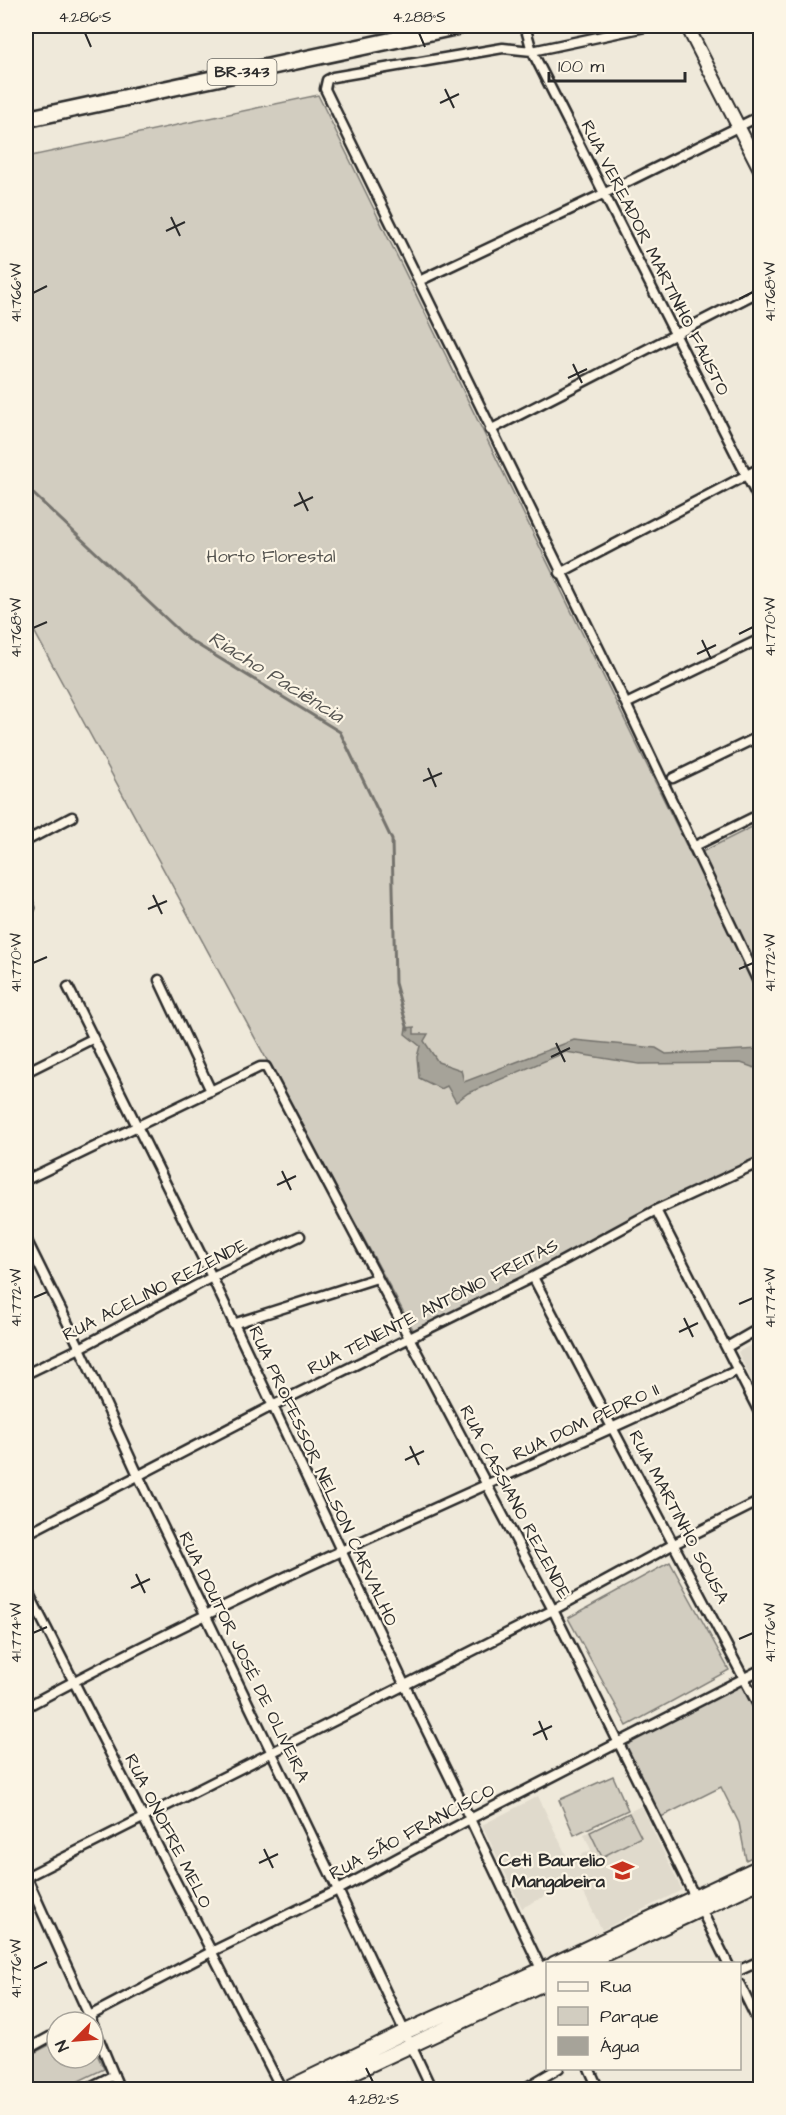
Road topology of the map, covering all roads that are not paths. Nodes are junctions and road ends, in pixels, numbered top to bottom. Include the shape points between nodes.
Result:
1 (459, 26) edge
2 (525, 26) edge
3 (650, 26) edge
4 (687, 26) edge
5 (404, 31) edge
6 (532, 51) junction
7 (760, 116) edge
8 (26, 119) edge
9 (740, 127) junction
10 (760, 169) edge
11 (603, 194) junction
12 (419, 281) junction
13 (760, 291) edge
14 (675, 334) junction
15 (490, 430) junction
16 (760, 468) edge
17 (747, 475) junction
18 (760, 502) edge
19 (560, 573) junction
20 (760, 639) edge
21 (626, 704) junction
22 (760, 736) edge
23 (673, 778) dead end
24 (760, 814) edge
25 (72, 817) dead end
26 (26, 841) edge
27 (693, 847) junction
28 (26, 897) edge
29 (26, 914) edge
30 (159, 980) dead end
31 (760, 986) edge
32 (68, 987) dead end
33 (92, 1039) junction
34 (26, 1072) edge
35 (211, 1091) junction
36 (138, 1125) junction
37 (760, 1162) edge
38 (26, 1180) edge
39 (656, 1210) junction
40 (300, 1236) dead end
41 (26, 1239) edge
42 (212, 1277) junction
43 (533, 1277) junction
44 (376, 1278) junction
45 (233, 1324) junction
46 (760, 1328) edge
47 (410, 1339) junction
48 (727, 1347) junction
49 (80, 1348) junction
50 (738, 1370) junction
51 (26, 1374) edge
52 (272, 1406) junction
53 (760, 1414) edge
54 (613, 1428) junction
55 (138, 1475) junction
56 (487, 1486) junction
57 (760, 1500) edge
58 (26, 1534) edge
59 (674, 1544) junction
60 (341, 1550) junction
61 (26, 1588) edge
62 (553, 1610) junction
63 (205, 1615) junction
64 (760, 1670) edge
65 (745, 1678) junction
66 (74, 1681) junction
67 (404, 1684) junction
68 (26, 1707) edge
69 (760, 1709) edge
70 (618, 1743) junction
71 (271, 1752) junction
72 (143, 1817) junction
73 (470, 1819) junction
74 (758, 1875) edge
75 (26, 1876) edge
76 (338, 1890) junction
77 (698, 1903) junction
78 (211, 1952) junction
79 (760, 1961) edge
80 (573, 1962) edge
81 (588, 1962) edge
82 (727, 1962) edge
83 (741, 1970) edge
84 (546, 1972) edge
85 (546, 1974) edge
86 (741, 1988) edge
87 (86, 2010) edge
88 (105, 2013) edge
89 (760, 2026) edge
90 (407, 2038) junction
91 (45, 2040) edge
92 (26, 2050) edge
93 (105, 2054) edge
94 (362, 2060) junction
95 (556, 2070) edge
96 (590, 2070) edge
97 (114, 2075) junction
98 (84, 2090) edge
99 (120, 2090) edge
100 (284, 2090) edge
101 (315, 2090) edge
102 (432, 2090) edge
103 (522, 2090) edge
104 (600, 2090) edge

1 - 5 highway, BR-343
2 - 6 street, RUA VEREADOR MARTINHO FAUSTO
3 - 6 street
4 - 9 street
5 - 8 highway, BR-343
6 - 11 street, RUA VEREADOR MARTINHO FAUSTO
6 - 12 street via 503,48 344,75 325,82
7 - 9 street
9 - 10 street
9 - 11 street
11 - 12 street
11 - 14 street, RUA VEREADOR MARTINHO FAUSTO
12 - 15 street
13 - 14 street
14 - 15 street
14 - 17 street, RUA VEREADOR MARTINHO FAUSTO
15 - 19 street
16 - 17 street
17 - 18 street, RUA VEREADOR MARTINHO FAUSTO
17 - 19 street
19 - 21 street
20 - 21 street
21 - 27 street
22 - 23 street
24 - 27 street
25 - 26 street
27 - 31 street
28 - 29 street via 30,908
30 - 35 street
32 - 33 street, RUA PROFESSOR NELSON CARVALHO
33 - 34 street
33 - 36 street, RUA PROFESSOR NELSON CARVALHO
35 - 36 street
35 - 44 street, RUA CASSIANO REZENDE via 260,1067 268,1070
36 - 38 street
36 - 42 street, RUA PROFESSOR NELSON CARVALHO
37 - 39 street, RUA TENENTE ANTÔNIO FREITAS
39 - 43 street, RUA TENENTE ANTÔNIO FREITAS
39 - 48 street
40 - 42 street, RUA ACELINO REZENDE
41 - 49 street, RUA DOUTOR JOSÉ DE OLIVEIRA
42 - 45 street, RUA PROFESSOR NELSON CARVALHO
42 - 49 street, RUA ACELINO REZENDE
43 - 47 street, RUA TENENTE ANTÔNIO FREITAS
43 - 54 street, RUA MARTINHO SOUSA
44 - 45 street
44 - 47 street, RUA CASSIANO REZENDE
45 - 52 street, RUA PROFESSOR NELSON CARVALHO
46 - 48 street
47 - 52 street, RUA TENENTE ANTÔNIO FREITAS
47 - 56 street, RUA CASSIANO REZENDE
48 - 50 street
49 - 51 street, RUA ACELINO REZENDE
49 - 55 street, RUA DOUTOR JOSÉ DE OLIVEIRA
50 - 53 street
50 - 54 street, RUA DOM PEDRO II
52 - 55 street, RUA TENENTE ANTÔNIO FREITAS
52 - 60 street, RUA PROFESSOR NELSON CARVALHO
54 - 56 street, RUA DOM PEDRO II
54 - 59 street, RUA MARTINHO SOUSA
55 - 58 street, RUA TENENTE ANTÔNIO FREITAS
55 - 63 street, RUA DOUTOR JOSÉ DE OLIVEIRA
56 - 60 street, RUA DOM PEDRO II
56 - 62 street, RUA CASSIANO REZENDE
57 - 59 street
59 - 62 street
59 - 65 street, RUA MARTINHO SOUSA
60 - 63 street, RUA DOM PEDRO II
60 - 67 street, RUA PROFESSOR NELSON CARVALHO
61 - 66 street, RUA ONOFRE MELO
62 - 67 street
62 - 70 street, RUA CASSIANO REZENDE
63 - 66 street, RUA DOM PEDRO II
63 - 71 street, RUA DOUTOR JOSÉ DE OLIVEIRA
64 - 65 street, RUA SÃO FRANCISCO
65 - 69 street, RUA MARTINHO SOUSA
65 - 70 street, RUA SÃO FRANCISCO
66 - 68 street, RUA DOM PEDRO II
66 - 72 street, RUA ONOFRE MELO
67 - 71 street
67 - 73 street, RUA PROFESSOR NELSON CARVALHO
70 - 73 street, RUA SÃO FRANCISCO
70 - 77 street, RUA CASSIANO REZENDE
71 - 72 street
71 - 76 street, RUA DOUTOR JOSÉ DE OLIVEIRA
72 - 75 street
72 - 78 street, RUA ONOFRE MELO
73 - 76 street, RUA SÃO FRANCISCO
73 - 84 street, RUA PROFESSOR NELSON CARVALHO
74 - 77 main road
75 - 87 street
76 - 78 street, RUA SÃO FRANCISCO
76 - 90 street, RUA DOUTOR JOSÉ DE OLIVEIRA
77 - 80 main road
77 - 81 main road
77 - 82 street, RUA CASSIANO REZENDE
78 - 88 street, RUA SÃO FRANCISCO
78 - 100 street, RUA ONOFRE MELO
79 - 83 street
85 - 90 main road
86 - 89 street
90 - 94 main road
90 - 102 street, RUA DOUTOR JOSÉ DE OLIVEIRA
91 - 92 street
93 - 97 street
94 - 100 main road
94 - 101 main road
95 - 103 street
96 - 104 street
97 - 98 street
97 - 99 street

